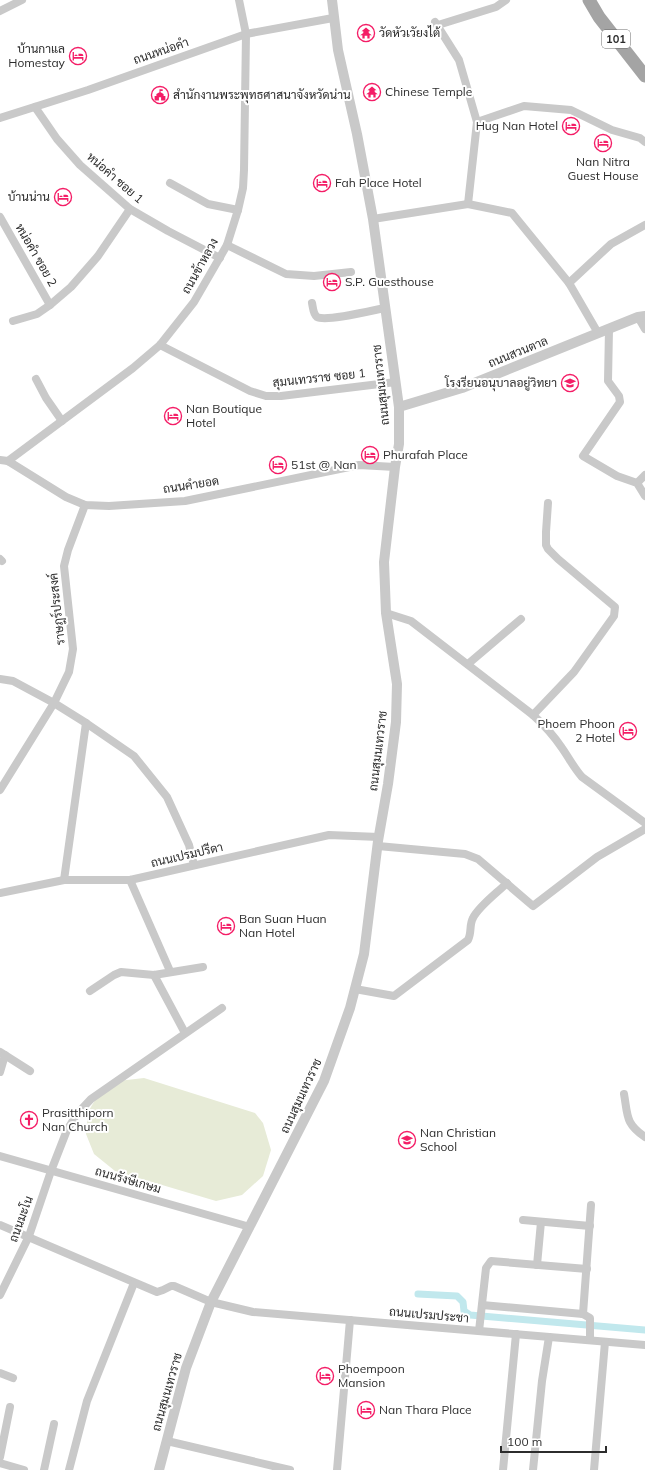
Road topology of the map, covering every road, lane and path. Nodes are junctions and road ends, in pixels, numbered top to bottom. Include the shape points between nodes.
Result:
1 (22, 0) edge
2 (239, 0) edge
3 (332, 0) edge
4 (506, 0) edge
5 (589, 0) edge
6 (0, 11) edge
7 (333, 18) junction
8 (246, 34) junction
9 (645, 76) edge
10 (35, 107) junction
11 (0, 118) edge
12 (477, 122) junction
13 (645, 142) edge
14 (170, 184) dead end
15 (468, 204) junction
16 (130, 209) junction
17 (238, 210) junction
18 (0, 217) edge
19 (373, 220) junction
20 (645, 225) edge
21 (227, 245) junction
22 (220, 258) junction
23 (351, 272) dead end
24 (569, 283) junction
25 (312, 303) dead end
26 (50, 305) junction
27 (385, 308) junction
28 (641, 317) edge
29 (13, 321) dead end
30 (609, 329) junction
31 (645, 329) edge
32 (598, 333) junction
33 (160, 345) junction
34 (36, 379) dead end
35 (396, 382) junction
36 (399, 406) junction
37 (62, 421) junction
38 (4, 460) edge
39 (395, 466) junction
40 (645, 475) edge
41 (637, 483) junction
42 (645, 496) edge
43 (548, 503) dead end
44 (85, 505) junction
45 (386, 613) junction
46 (521, 619) dead end
47 (468, 664) junction
48 (0, 679) edge
49 (54, 703) junction
50 (533, 715) junction
51 (86, 723) junction
52 (0, 790) edge
53 (645, 822) edge
54 (645, 829) edge
55 (379, 841) junction
56 (194, 865) junction
57 (64, 880) junction
58 (130, 880) junction
59 (507, 883) junction
60 (0, 893) edge
61 (203, 966) dead end
62 (170, 971) junction
63 (154, 975) junction
64 (355, 989) junction
65 (90, 990) dead end
66 (222, 1008) dead end
67 (184, 1034) junction
68 (3, 1054) edge
69 (30, 1071) dead end
70 (0, 1072) edge
71 (624, 1094) dead end
72 (645, 1137) edge
73 (0, 1156) edge
74 (50, 1171) junction
75 (591, 1205) dead end
76 (523, 1220) dead end
77 (540, 1222) junction
78 (0, 1225) edge
79 (590, 1226) junction
80 (250, 1227) junction
81 (29, 1236) junction
82 (537, 1265) junction
83 (587, 1269) junction
84 (134, 1283) junction
85 (0, 1295) edge
86 (211, 1302) junction
87 (482, 1305) junction
88 (587, 1316) junction
89 (350, 1320) junction
90 (479, 1331) junction
91 (516, 1334) junction
92 (549, 1337) junction
93 (590, 1340) junction
94 (605, 1342) junction
95 (645, 1345) edge
96 (0, 1373) edge
97 (13, 1378) dead end
98 (10, 1407) dead end
99 (54, 1424) dead end
100 (167, 1441) junction
101 (0, 1457) edge
102 (0, 1463) edge
103 (24, 1470) edge
104 (44, 1470) edge
105 (69, 1470) edge
106 (159, 1470) edge
107 (290, 1470) edge
108 (337, 1470) edge
109 (503, 1470) edge
110 (533, 1470) edge
111 (594, 1470) edge

1 - 6 street
2 - 8 street, ถนนข้าหลวง
3 - 7 street, ถนนสุมนเทวราช
4 - 12 street via 496,7 437,24 459,60
5 - 9 main road, 101 via 599,17
7 - 8 street, ถนนหน่อคำ
7 - 19 street, ถนนสุมนเทวราช
8 - 10 street, ถนนหน่อคำ
8 - 17 street, ถนนข้าหลวง via 244,170
10 - 11 street, ถนนหน่อคำ
10 - 16 street, หน่อคำ ซอย 1 via 57,139 80,165
12 - 13 street via 524,106 571,110 612,130 640,138
12 - 15 street
14 - 17 street via 208,204
15 - 19 street
15 - 24 street via 512,213
16 - 22 street, หน่อคำ ซอย 1
16 - 26 street via 98,256 71,287
17 - 21 street, ถนนข้าหลวง
18 - 26 street, หน่อคำ ซอย 2
19 - 27 street, ถนนสุมนเทวราช
20 - 24 street via 611,244
21 - 22 street, ถนนข้าหลวง
21 - 23 street via 286,274 314,276
22 - 33 street, ถนนข้าหลวง via 194,302
24 - 32 street
25 - 27 street via 316,315 323,318
26 - 29 street via 37,314
27 - 35 street, ถนนสุมนเทวราช
28 - 30 street, ถนนสวนตาล
28 - 31 street
30 - 32 street, ถนนสวนตาล
30 - 41 street via 608,381 619,396 620,402 582,456 617,476
32 - 36 street, ถนนสวนตาล via 462,388
33 - 35 street, สุมนเทวราช ซอย 1 via 250,391 266,396
33 - 37 street, ถนนข้าหลวง
34 - 37 street
35 - 36 street, ถนนสุมนเทวราช
36 - 39 street, ถนนสุมนเทวราช via 399,444
37 - 38 street, ถนนข้าหลวง
38 - 44 street, ถนนคำยอด via 66,497
39 - 44 street, ถนนคำยอด via 359,465 184,501
39 - 45 street, ถนนสุมนเทวราช via 384,562
40 - 41 street
41 - 42 street
43 - 50 street via 548,549 615,607 614,616 574,672
44 - 49 street, ราษฎร์ประสงค์ via 64,566 73,649 69,672
45 - 47 street via 411,621
45 - 55 street, ถนนสุมนเทวราช via 397,684 396,722
46 - 47 street
47 - 50 street
48 - 49 street via 13,681
49 - 51 street
49 - 52 street, ราษฎร์ประสงค์
50 - 53 street via 548,730 582,777
51 - 56 street via 134,756 168,797 189,845
51 - 57 street
54 - 59 street, ถนนเปรมปรีดา via 597,857 533,906
55 - 56 street, ถนนเปรมปรีดา via 329,835
55 - 59 street, ถนนเปรมปรีดา via 465,854 478,859
55 - 64 street, ถนนสุมนเทวราช via 364,954
56 - 58 street, ถนนเปรมปรีดา
57 - 58 street, ถนนเปรมปรีดา
57 - 60 street, ถนนเปรมปรีดา
58 - 62 street
59 - 64 street via 476,912 468,940 394,996
61 - 62 street
62 - 63 street
63 - 65 street via 121,972
63 - 67 street
64 - 80 street, ถนนสุมนเทวราช via 324,1081
66 - 67 street, ถนนมะโน
67 - 74 street, ถนนมะโน via 91,1099 67,1130
68 - 69 street
68 - 70 street
71 - 72 street via 629,1123
73 - 74 street, ถนนรังษีเกษม
74 - 80 street, ถนนรังษีเกษม
74 - 81 street, ถนนมะโน
75 - 79 street
76 - 77 street
77 - 79 street
77 - 82 street
78 - 81 street, ถนนเปรมประชา
79 - 83 street
80 - 86 street, ถนนสุมนเทวราช
81 - 84 street, ถนนเปรมประชา
81 - 85 street, ถนนมะโน
82 - 83 street
82 - 87 street via 491,1261 486,1268
83 - 88 street
84 - 86 street, ถนนเปรมประชา via 157,1292 174,1286
84 - 105 street via 87,1401
86 - 89 street, ถนนเปรมประชา via 252,1312
86 - 100 street, ถนนสุมนเทวราช via 186,1368
87 - 88 street
87 - 90 street
88 - 93 street
89 - 90 street, ถนนเปรมประชา
89 - 108 street
90 - 91 street, ถนนเปรมประชา
91 - 92 street, ถนนเปรมประชา
91 - 109 street
92 - 93 street, ถนนเปรมประชา
92 - 110 street
93 - 94 street, ถนนเปรมประชา
94 - 95 street, ถนนเปรมประชา
94 - 111 street
96 - 97 street
98 - 101 street
99 - 104 street
100 - 106 street, ถนนสุมนเทวราช
100 - 107 street
102 - 103 street

